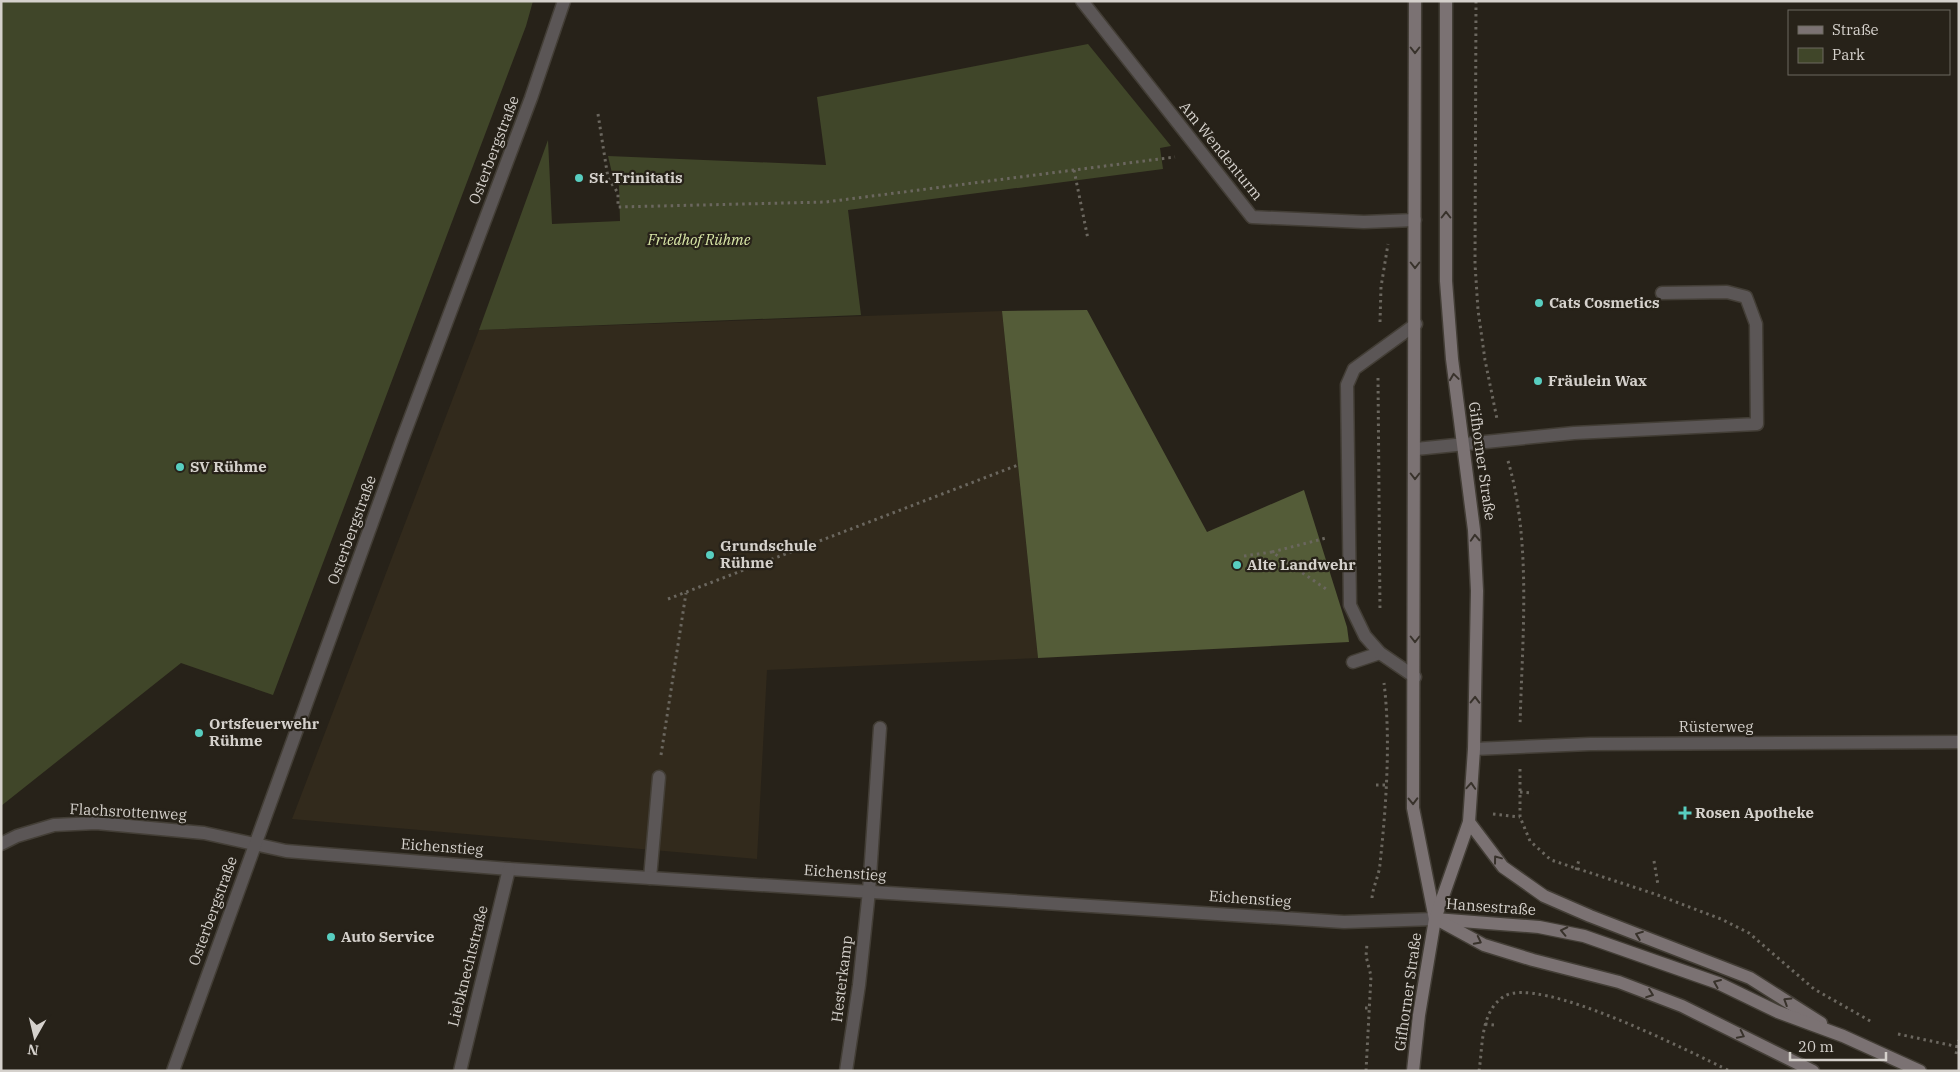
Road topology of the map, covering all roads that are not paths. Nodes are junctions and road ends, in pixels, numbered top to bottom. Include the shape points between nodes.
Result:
1 (564, 1) edge
2 (1082, 1) edge
3 (1415, 1) edge
4 (1446, 1) edge
5 (1415, 220) junction
6 (1662, 293) dead end
7 (1416, 324) junction
8 (1463, 445) junction
9 (1416, 449) junction
10 (1380, 653) junction
11 (1353, 662) dead end
12 (1415, 677) junction
13 (880, 728) dead end
14 (1959, 742) edge
15 (1474, 749) junction
16 (659, 777) dead end
17 (1469, 822) junction
18 (1, 844) edge
19 (255, 844) junction
20 (509, 868) junction
21 (650, 878) junction
22 (869, 891) junction
23 (1435, 919) junction
24 (1843, 1036) junction
25 (173, 1071) edge
26 (460, 1071) edge
27 (846, 1071) edge
28 (1413, 1071) edge
29 (1812, 1071) edge
30 (1920, 1071) edge

1 - 19 street, Osterbergstraße
2 - 5 street, Am Wendenturm via 1252,217 1364,222
3 -> 5 main road, Gifhorner Straße
8 -> 4 main road, Gifhorner Straße via 1446,281
5 -> 7 main road, Gifhorner Straße
6 - 8 street via 1727,292 1746,297 1756,324 1757,424 1574,433
7 - 9 main road, Gifhorner Straße
7 - 10 street via 1354,369 1347,385 1350,605 1366,636
8 - 9 street
15 -> 8 main road, Gifhorner Straße via 1477,591 1474,530
9 -> 12 main road, Gifhorner Straße
10 - 11 street
10 - 12 street
12 -> 23 main road, Gifhorner Straße via 1413,808
13 - 22 street, Hesterkamp
14 - 15 street, Rüsterweg via 1600,744
17 -> 15 main road, Gifhorner Straße
16 - 21 street
17 - 23 main road, Gifhorner Straße
24 -> 17 main road, Hansestraße via 1750,978 1544,896 1503,867
18 - 19 street, Flachsrottenweg via 54,825 74,823 204,833
19 - 20 street, Eichenstieg via 286,851
19 - 25 street, Osterbergstraße
20 - 21 street, Eichenstieg
20 - 26 street, Liebknechtstraße
21 - 22 street, Eichenstieg
22 - 23 street, Eichenstieg via 1344,922
22 - 27 street, Hesterkamp
24 -> 23 main road, Hansestraße via 1778,1012 1718,983 1584,936 1539,926
23 - 28 main road, Gifhorner Straße
23 -> 29 main road, Hansestraße via 1484,945 1618,982 1682,1006
24 - 30 main road, Hansestraße

